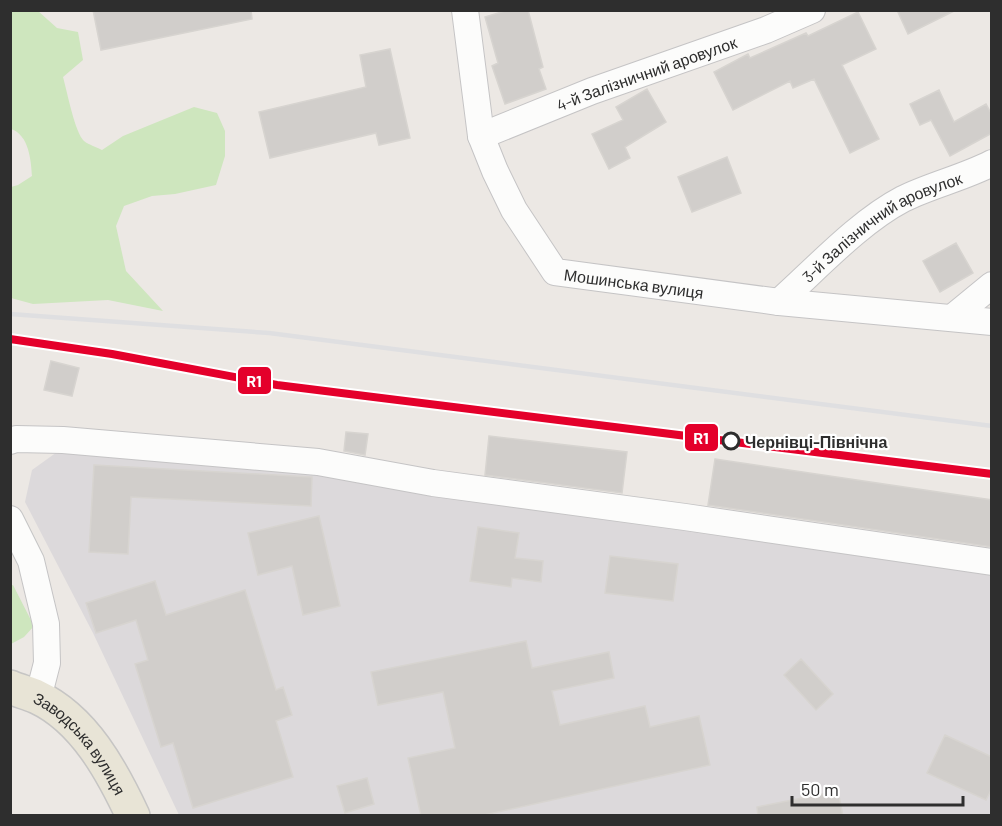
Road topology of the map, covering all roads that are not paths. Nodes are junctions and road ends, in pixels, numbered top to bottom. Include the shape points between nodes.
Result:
1 (465, 10) edge
2 (812, 10) edge
3 (481, 136) junction
4 (992, 163) edge
5 (992, 285) edge
6 (779, 302) junction
7 (953, 317) junction
8 (992, 321) edge
9 (10, 441) edge
10 (10, 519) edge
11 (992, 562) edge
12 (24, 693) edge
13 (133, 816) edge

1 - 3 street, Мошинська вулиця
2 - 3 street, 4-й Залізничний аровулок
3 - 6 street, Мошинська вулиця via 514,210 555,272
4 - 6 street, 3-й Залізничний аровулок via 903,199 867,223
5 - 7 street
6 - 7 street, Мошинська вулиця
7 - 8 street, Мошинська вулиця
9 - 11 street via 63,440 318,462 433,483
10 - 12 street via 31,561 46,624 47,663
12 - 13 main road, Заводська вулиця via 71,721 84,734 104,761

